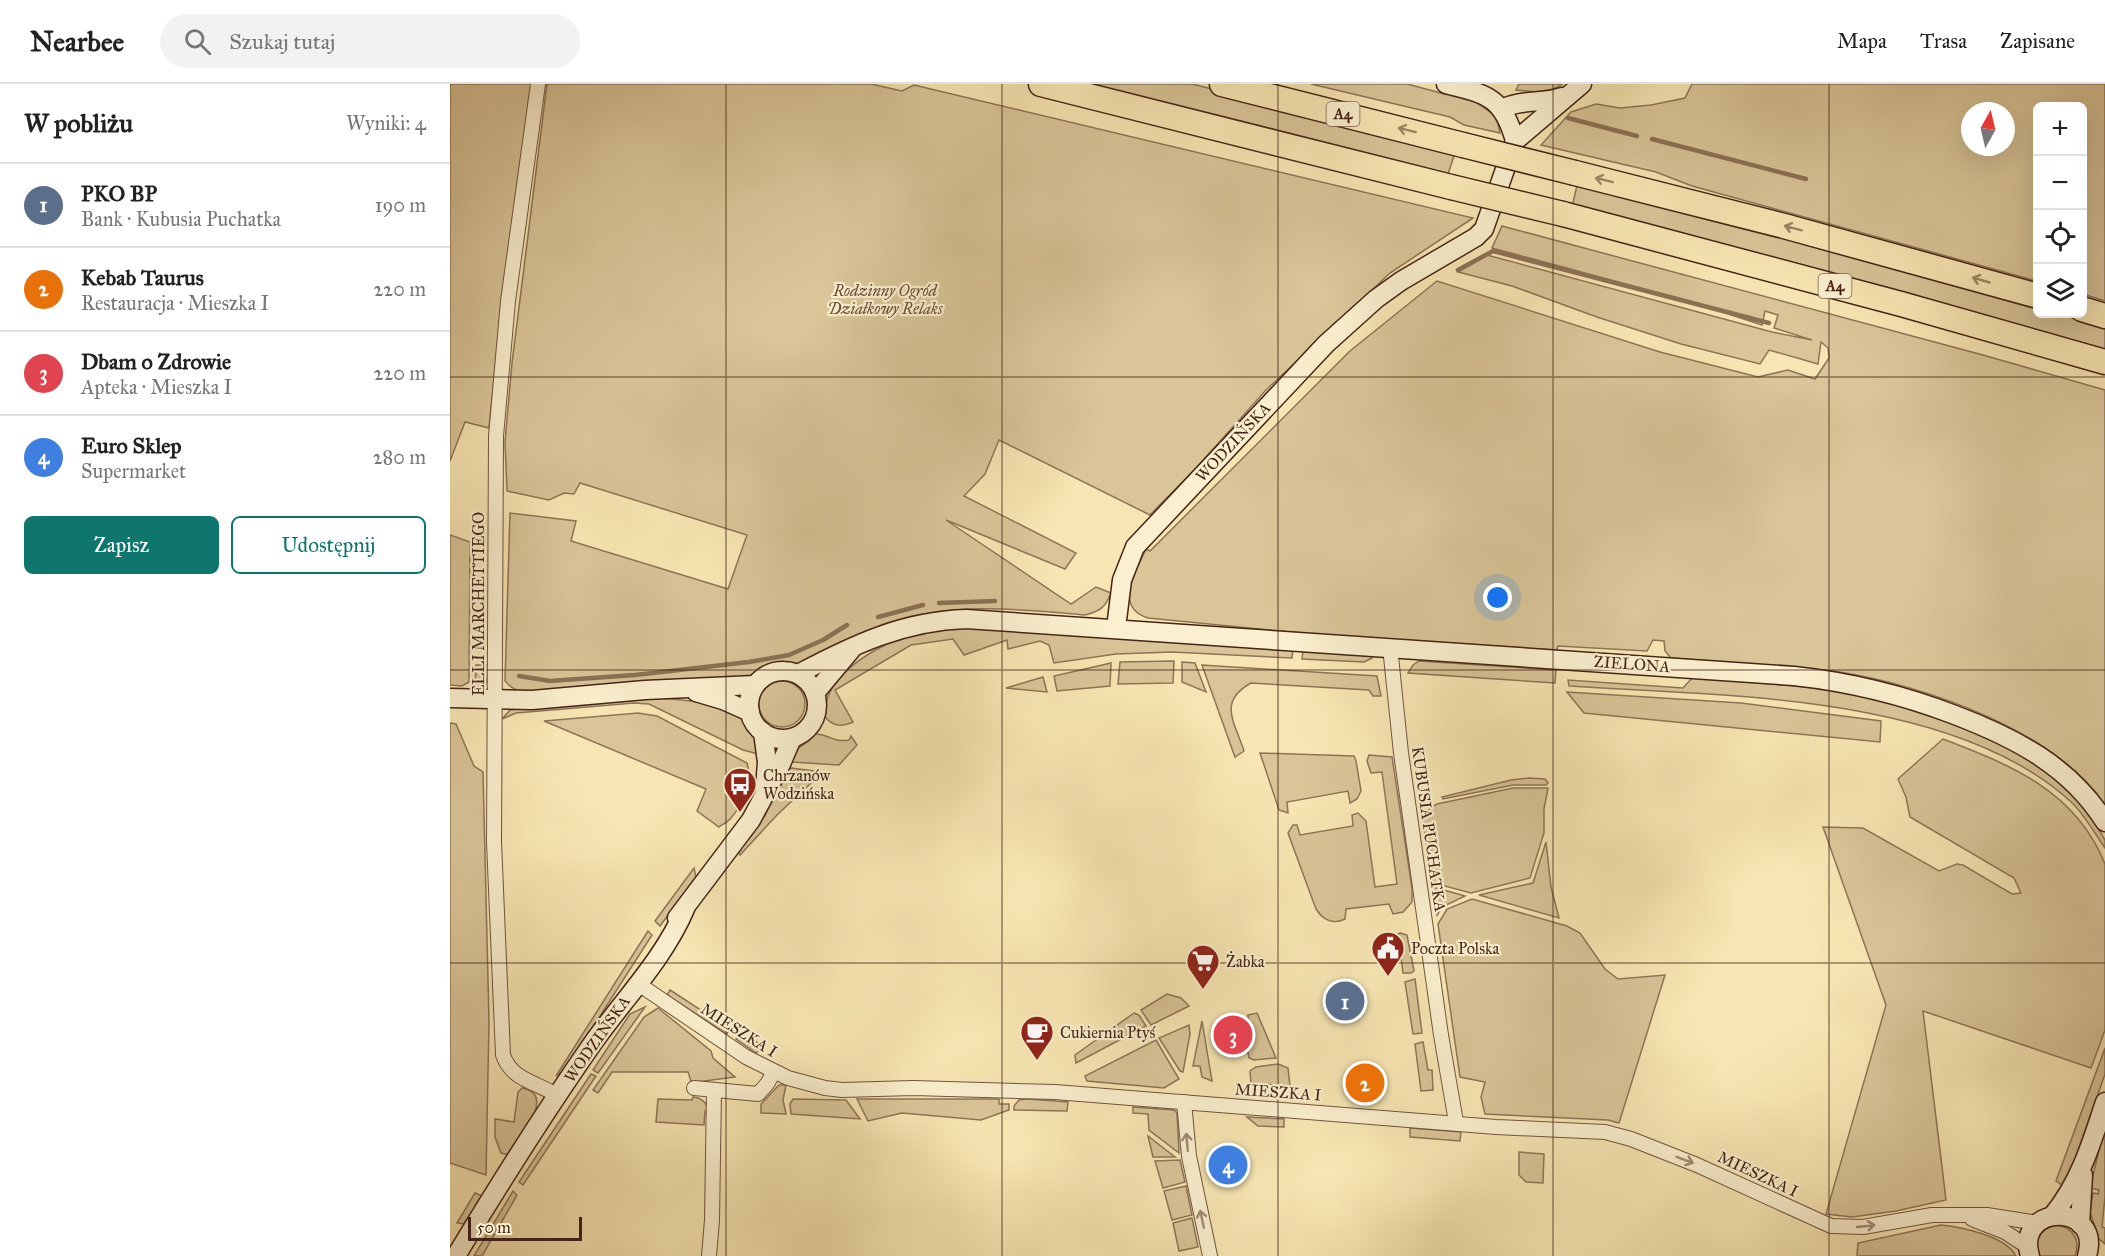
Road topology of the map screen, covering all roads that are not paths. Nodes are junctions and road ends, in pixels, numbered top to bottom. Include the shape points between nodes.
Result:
1 (538, 84) edge
2 (1041, 84) edge
3 (1222, 84) edge
4 (1446, 84) edge
5 (1576, 89) edge
6 (1502, 109) junction
7 (1515, 141) junction
8 (2033, 295) edge
9 (2087, 311) edge
10 (2105, 316) edge
11 (2105, 362) edge
12 (1116, 628) junction
13 (1390, 647) junction
14 (853, 648) junction
15 (798, 674) junction
16 (755, 685) junction
17 (686, 689) junction
18 (815, 693) junction
19 (450, 698) edge
20 (494, 700) junction
21 (750, 712) junction
22 (763, 732) junction
23 (792, 738) junction
24 (764, 797) junction
25 (2105, 822) edge
26 (637, 983) junction
27 (774, 1072) junction
28 (694, 1088) dead end
29 (714, 1091) junction
30 (558, 1096) junction
31 (1184, 1102) junction
32 (2105, 1102) edge
33 (1456, 1122) junction
34 (2084, 1166) junction
35 (1961, 1216) junction
36 (2045, 1219) junction
37 (2080, 1224) junction
38 (2088, 1250) edge
39 (2029, 1252) edge
40 (456, 1256) edge
41 (709, 1256) edge
42 (1210, 1256) edge
43 (2105, 1256) edge

1 - 20 street, ELLI MARCHETTIEGO via 500,376
2 - 11 highway, A4, bridge via 1563,214
8 -> 3 highway, A4, bridge via 1795,229
4 - 6 main road via 1485,95
5 - 6 main road via 1548,102 1512,103
5 - 7 main road
6 - 7 main road
7 - 12 main road, WODZIŃSKA via 1484,229 1384,293 1326,344 1135,546 1122,580
9 - 10 highway
12 - 13 main road, ZIELONA
12 - 14 main road via 949,619 898,628
13 - 25 main road, ZIELONA via 1794,675 1878,690 1982,725 2031,750 2073,782
13 - 33 street, KUBUSIA PUCHATKA via 1401,753
14 - 15 main road
14 - 18 main road
15 - 16 main road via 774,672
15 - 18 main road
16 - 17 main road
16 - 21 main road
17 - 20 main road
17 - 21 main road
18 - 23 main road via 813,722
19 - 20 main road
20 - 30 street, ELLI MARCHETTIEGO via 494,881 503,1055 517,1076
21 - 22 main road
22 - 23 main road via 777,738
22 - 24 main road, WODZIŃSKA via 767,762
23 - 24 main road, WODZIŃSKA
24 - 26 main road, WODZIŃSKA via 685,909 670,940
26 - 27 street, MIESZKA I via 746,1058
26 - 30 main road, WODZIŃSKA
27 - 29 street via 758,1094
27 - 31 street, MIESZKA I via 842,1089 1055,1092
28 - 29 street
29 - 41 street
30 - 40 main road, WODZIŃSKA
31 - 33 street, MIESZKA I
42 -> 31 street via 1188,1156
32 - 34 main road
33 -> 35 street, MIESZKA I via 1605,1132 1697,1165 1831,1226 1863,1227 1932,1215
34 - 36 main road via 2062,1204
34 - 37 main road
35 - 36 street, MIESZKA I
35 - 39 street, MIESZKA I via 2005,1232
36 - 37 main road via 2066,1216
36 - 39 main road via 2030,1234
37 - 38 main road via 2086,1231
38 - 43 main road

